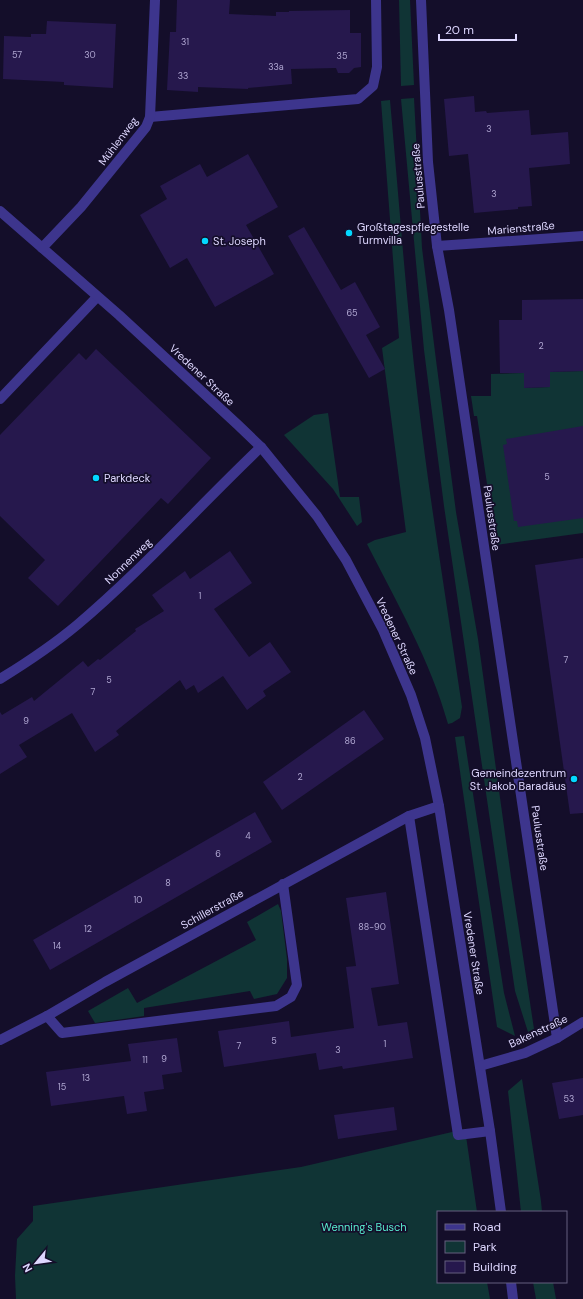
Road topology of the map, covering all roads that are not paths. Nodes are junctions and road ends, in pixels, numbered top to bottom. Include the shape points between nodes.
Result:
1 (155, 0) edge
2 (376, 0) edge
3 (421, 0) edge
4 (150, 117) junction
5 (0, 211) edge
6 (583, 236) edge
7 (437, 246) junction
8 (42, 248) junction
9 (97, 297) junction
10 (0, 399) edge
11 (261, 447) junction
12 (0, 679) edge
13 (439, 806) junction
14 (409, 816) junction
15 (283, 884) junction
16 (48, 1016) junction
17 (583, 1022) edge
18 (558, 1038) junction
19 (0, 1040) edge
20 (480, 1066) junction
21 (490, 1131) junction
22 (501, 1211) edge
23 (511, 1283) edge
24 (513, 1299) edge

1 - 4 street, Mühlenweg
2 - 4 street via 377,67 372,86 358,99
3 - 7 street, Paulusstraße via 428,162
4 - 8 street, Mühlenweg via 146,127 81,207
5 - 8 street, Vredener Straße
6 - 7 street, Marienstraße
7 - 18 street, Paulusstraße via 449,310
8 - 9 street, Vredener Straße
9 - 10 street
9 - 11 street, Vredener Straße
11 - 12 street, Nonnenweg via 126,581 82,620 26,663
11 - 13 street, Vredener Straße via 317,516 346,560 383,630 411,695 425,738
13 - 14 street, Schillerstraße
13 - 20 street, Vredener Straße
14 - 15 street, Schillerstraße
14 - 21 street via 458,1135
15 - 16 street, Schillerstraße
15 - 16 street via 298,985 291,997 276,1006 62,1033
16 - 19 street, Schillerstraße
17 - 18 street, Bakenstraße
18 - 20 street, Bakenstraße via 525,1053
20 - 21 street, Vredener Straße
21 - 22 street, Vredener Straße
23 - 24 street

